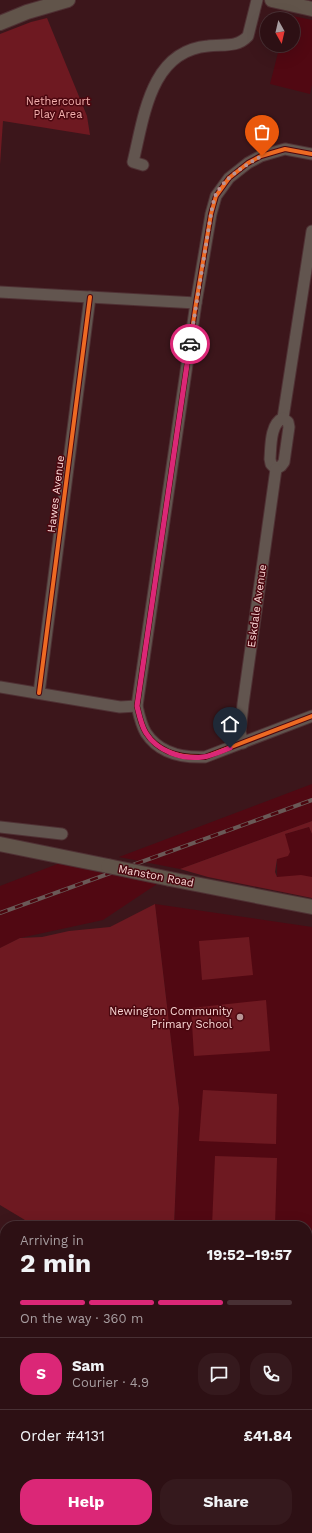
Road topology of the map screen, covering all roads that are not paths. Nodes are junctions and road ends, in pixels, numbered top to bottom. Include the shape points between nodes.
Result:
1 (68, 0) edge
2 (257, 0) edge
3 (272, 0) edge
4 (312, 9) edge
5 (0, 23) edge
6 (312, 154) edge
7 (143, 165) dead end
8 (312, 231) edge
9 (0, 292) edge
10 (90, 297) junction
11 (196, 303) junction
12 (0, 687) edge
13 (39, 693) junction
14 (137, 706) junction
15 (312, 716) edge
16 (243, 743) junction
17 (0, 827) edge
18 (62, 834) dead end
19 (0, 844) edge
20 (312, 907) edge

1 - 5 main road
2 - 7 street via 248,36 244,40 238,44 197,47 174,59 163,70 149,98 133,162
3 - 4 main road
6 - 11 street via 279,150 248,163 228,178 216,196 211,214
8 - 16 street, Eskdale Avenue via 283,418 289,427 284,462 276,469 243,704 240,732
9 - 10 street
10 - 11 street
10 - 13 street, Hawes Avenue
11 - 14 street
12 - 13 street
13 - 14 street via 120,706
14 - 16 street via 146,732 162,749 176,755 190,758 205,757
15 - 16 street
17 - 18 street
19 - 20 main road, Manston Road, bridge

